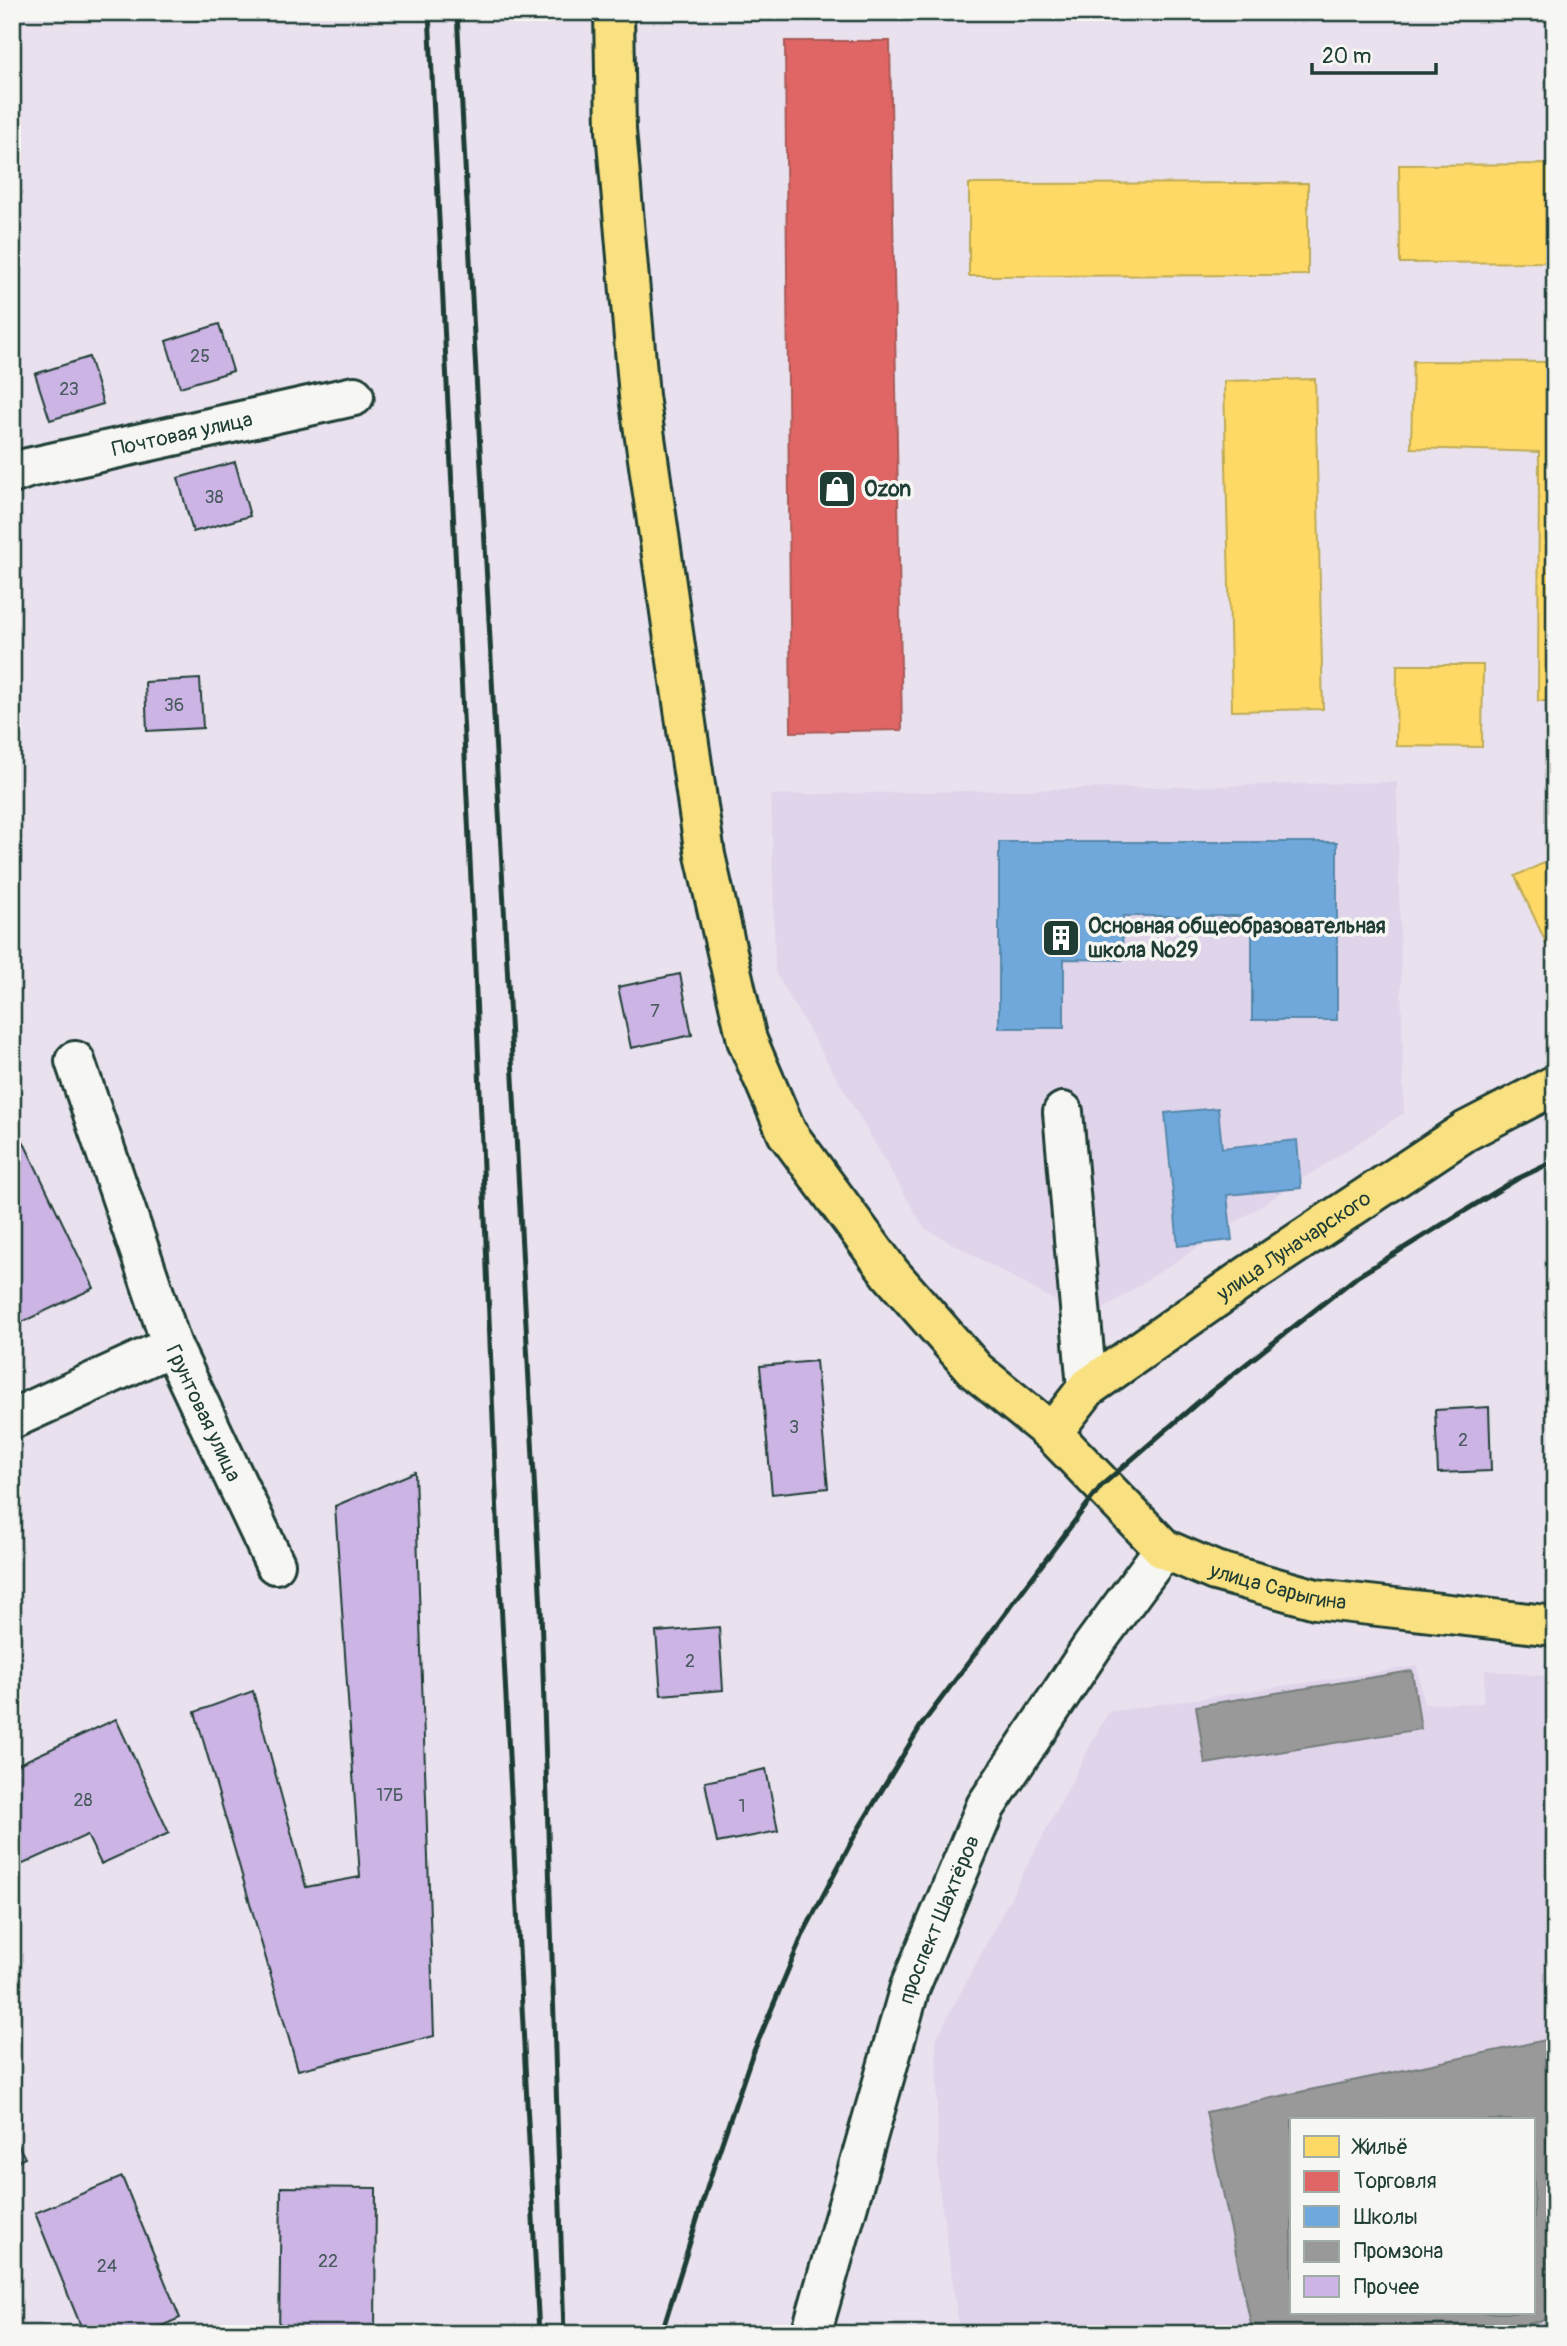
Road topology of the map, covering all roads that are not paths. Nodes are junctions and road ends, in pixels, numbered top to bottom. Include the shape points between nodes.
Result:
1 (614, 12) edge
2 (354, 396) dead end
3 (12, 474) edge
4 (75, 1061) dead end
5 (1555, 1085) edge
6 (1063, 1112) dead end
7 (172, 1346) junction
8 (1087, 1388) junction
9 (12, 1419) edge
10 (1052, 1433) junction
11 (1164, 1549) junction
12 (275, 1564) dead end
13 (1555, 1626) edge
14 (811, 2334) edge

1 - 10 main road, улица Сарыгина via 616,130 639,397 705,855 747,1040 787,1133 891,1273 976,1371
2 - 3 street, Почтовая улица
4 - 7 street
5 - 8 main road, улица Луначарского via 1466,1130
6 - 8 street
7 - 9 street, Грунтовая улица
7 - 12 street, Грунтовая улица
8 - 10 main road, улица Луначарского
10 - 11 main road, улица Сарыгина
11 - 13 main road, улица Сарыгина via 1215,1571 1316,1599
11 - 14 street, проспект Шахтёров via 986,1806 909,1987

